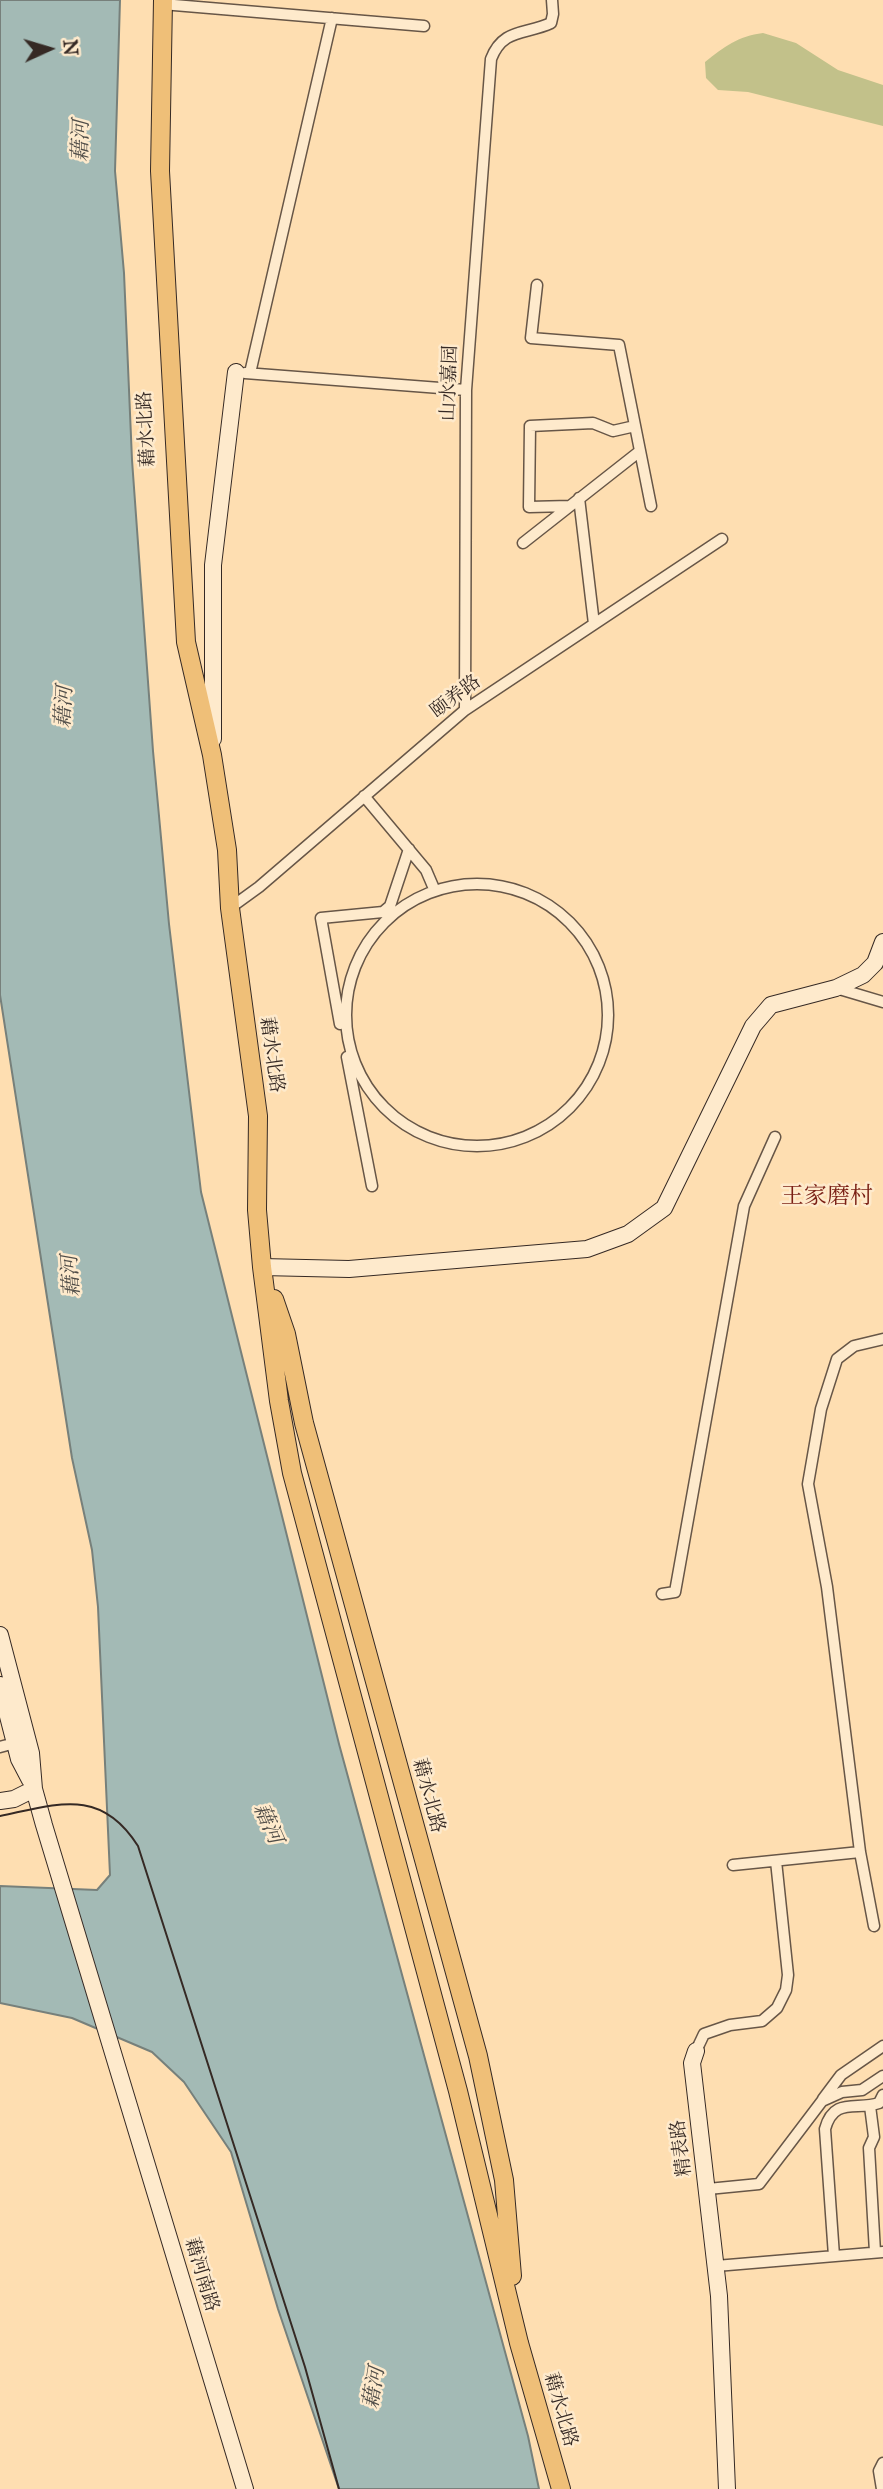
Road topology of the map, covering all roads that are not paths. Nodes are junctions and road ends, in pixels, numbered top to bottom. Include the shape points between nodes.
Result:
1 (552, 0) edge
2 (161, 1) edge
3 (332, 18) junction
4 (424, 26) dead end
5 (537, 285) dead end
6 (243, 373) junction
7 (466, 390) junction
8 (635, 426) junction
9 (640, 451) junction
10 (579, 498) junction
11 (570, 506) junction
12 (651, 506) dead end
13 (722, 539) dead end
14 (523, 543) dead end
15 (594, 624) junction
16 (465, 710) junction
17 (212, 755) junction
18 (364, 796) junction
19 (409, 849) junction
20 (227, 850) junction
21 (435, 891) junction
22 (230, 908) junction
23 (883, 943) edge
24 (836, 988) junction
25 (883, 1002) edge
26 (775, 1137) dead end
27 (372, 1186) dead end
28 (262, 1267) junction
29 (883, 1339) edge
30 (662, 1594) dead end
31 (0, 1635) edge
32 (0, 1685) edge
33 (7, 1745) edge
34 (34, 1789) junction
35 (0, 1801) edge
36 (860, 1852) junction
37 (776, 1861) junction
38 (733, 1866) dead end
39 (874, 1926) dead end
40 (883, 2046) edge
41 (696, 2051) joint
42 (883, 2076) edge
43 (862, 2090) junction
44 (883, 2095) edge
45 (822, 2101) junction
46 (870, 2106) junction
47 (708, 2189) junction
48 (879, 2252) edge
49 (834, 2256) junction
50 (716, 2266) junction
51 (519, 2343) junction
52 (883, 2463) edge
53 (245, 2489) edge
54 (561, 2489) edge
55 (727, 2489) edge
56 (882, 2489) edge

1 - 7 street, 山水嘉园 via 551,23 532,32 511,34 491,59
2 - 3 street
2 - 17 main road, 藉水北路 via 160,171 186,642
2 - 20 main road, 藉水北路 via 154,170 177,642
3 - 4 street
3 - 6 street
5 - 8 street via 531,338 619,345
6 - 7 street
6 - 17 main road via 213,565
7 - 16 street, 山水嘉园
8 - 9 street
8 - 11 street via 613,431 593,423 530,426 529,507
9 - 10 street
9 - 12 street
10 - 11 street
10 - 15 street
11 - 14 street
13 - 15 street, 颐养路
15 - 16 street, 颐养路
16 - 18 street, 颐养路
17 - 20 main road, 藉水北路
18 - 19 street
18 - 22 street, 颐养路
19 - 21 street
19 - 27 street via 390,906 383,912 321,918
20 - 22 main road, 藉水北路
21 - 21 street via 392,915 358,960 345,1015 352,1057 382,1106 415,1132 470,1147 525,1138 572,1106 595,1071 607,1030 601,973 581,936 538,899 484,884
22 - 28 main road, 藉水北路 via 258,1116
23 - 24 main road via 875,963 863,975
24 - 25 street
24 - 28 main road via 771,1006 753,1026 664,1208 628,1234 587,1250 349,1269
26 - 30 street via 744,1206 676,1592
28 - 51 main road, 藉水北路 via 292,1473 456,2084
28 - 51 main road, 藉水北路 via 286,1334 304,1423 478,2056 504,2179
29 - 36 street via 854,1346 837,1359 821,1409 808,1484 827,1587
31 - 34 main road via 31,1753
32 - 33 main road
33 - 34 main road
34 - 35 main road
34 - 53 main road, 藉河南路
36 - 37 street
36 - 39 street
37 - 38 street
37 - 41 street, 精表路 via 786,1990 777,2008 762,2021 704,2034
40 - 45 street via 841,2075
41 - 47 main road, 精表路 via 692,2063
42 - 43 street
43 - 44 street
43 - 45 street
44 - 46 street via 879,2103
45 - 47 street via 759,2184
46 - 48 street via 874,2137 869,2148
46 - 49 street via 838,2109 825,2129
47 - 50 main road, 精表路
48 - 49 street
49 - 50 street
50 - 55 main road, 精表路
51 - 54 main road, 藉水北路
52 - 56 street via 879,2471

